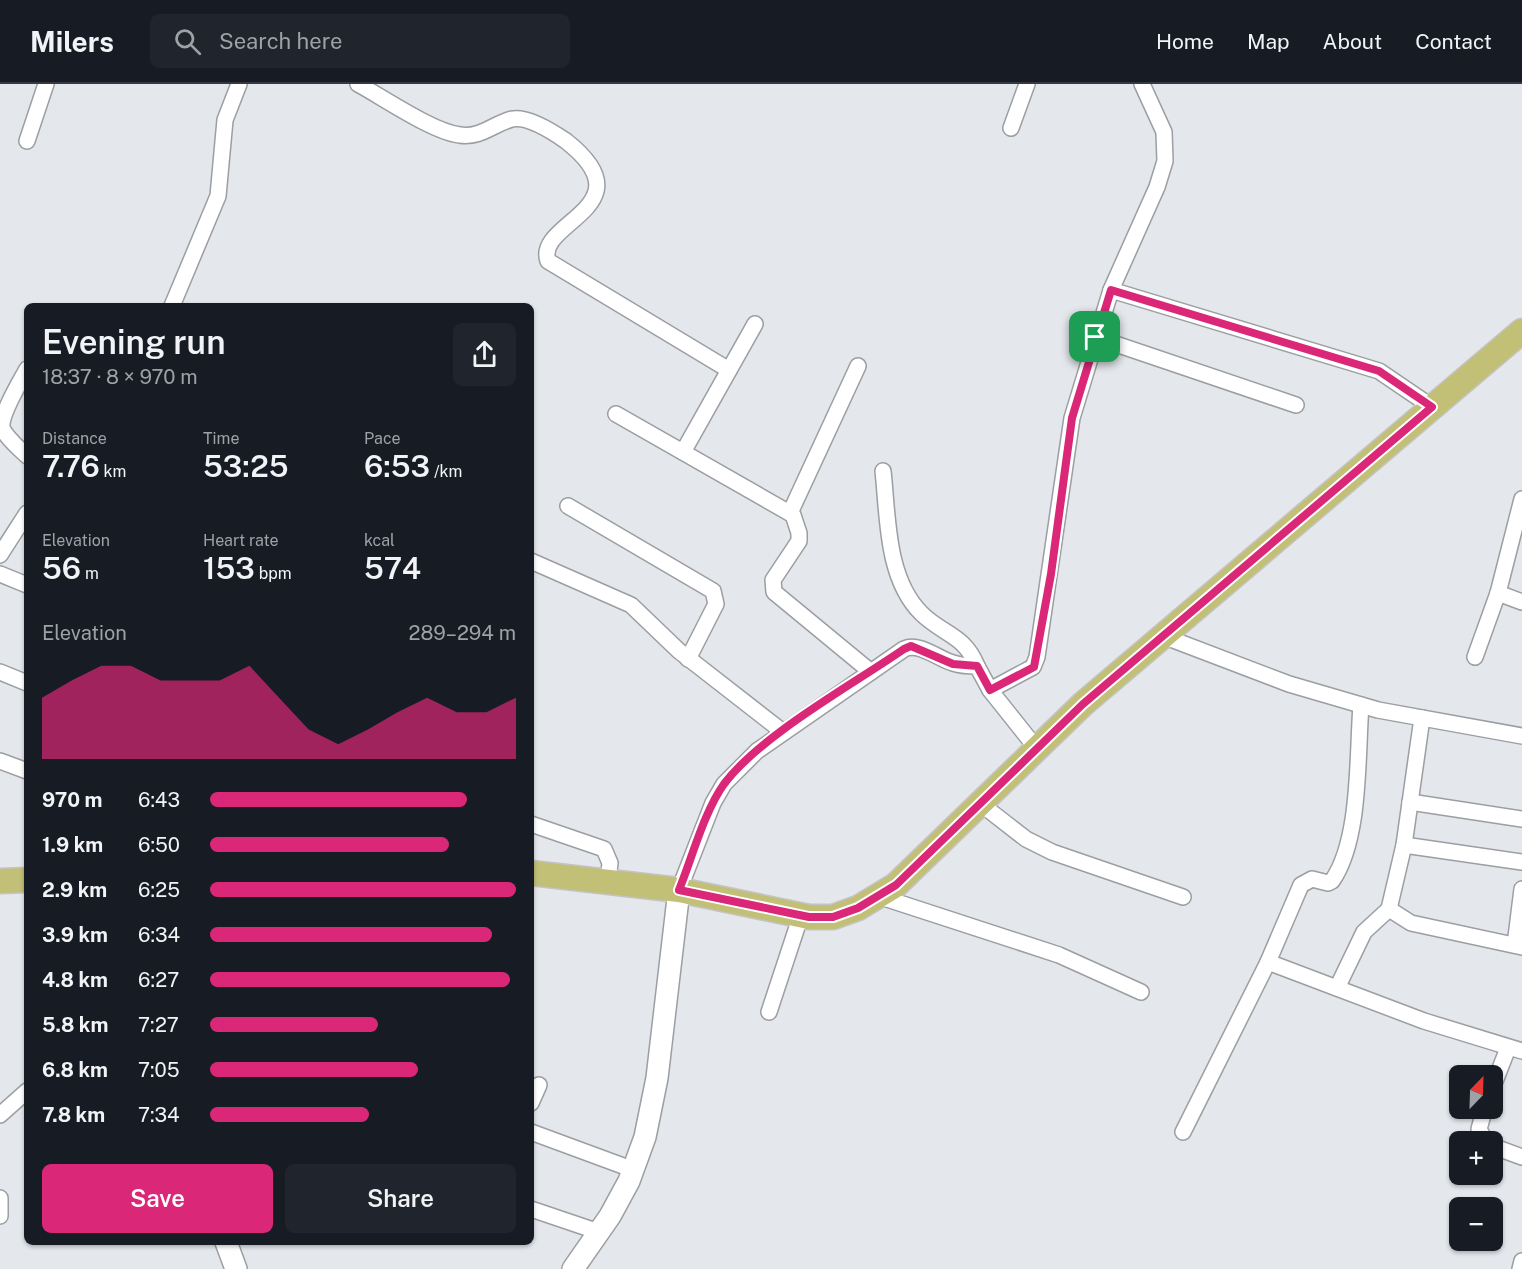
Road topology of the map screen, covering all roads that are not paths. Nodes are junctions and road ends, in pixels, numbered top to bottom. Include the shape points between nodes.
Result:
1 (46, 84) edge
2 (239, 84) edge
3 (358, 84) edge
4 (1027, 84) edge
5 (1142, 84) edge
6 (1011, 128) dead end
7 (27, 141) dead end
8 (1111, 290) junction
9 (173, 303) edge
10 (754, 324) dead end
11 (1521, 335) edge
12 (1095, 337) junction
13 (858, 366) dead end
14 (729, 370) junction
15 (24, 374) edge
16 (1296, 405) dead end
17 (1432, 407) junction
18 (616, 414) dead end
19 (683, 452) junction
20 (24, 453) edge
21 (883, 471) dead end
22 (1522, 499) edge
23 (568, 506) dead end
24 (790, 513) junction
25 (24, 518) edge
26 (0, 555) edge
27 (534, 562) edge
28 (0, 574) edge
29 (24, 584) edge
30 (1498, 593) junction
31 (1522, 602) edge
32 (1163, 636) junction
33 (1475, 657) dead end
34 (688, 658) junction
35 (977, 666) junction
36 (0, 672) edge
37 (871, 672) junction
38 (24, 682) edge
39 (990, 690) junction
40 (1361, 705) junction
41 (1422, 718) junction
42 (783, 732) junction
43 (1522, 736) edge
44 (1037, 749) junction
45 (0, 761) edge
46 (24, 770) edge
47 (1410, 802) junction
48 (981, 804) junction
49 (1522, 819) edge
50 (534, 825) edge
51 (1404, 845) junction
52 (1522, 862) edge
53 (534, 873) edge
54 (24, 880) edge
55 (0, 881) edge
56 (608, 881) junction
57 (1522, 889) edge
58 (679, 890) junction
59 (878, 896) junction
60 (1183, 897) dead end
61 (1389, 909) junction
62 (801, 915) junction
63 (1518, 946) edge
64 (1268, 962) junction
65 (1337, 988) junction
66 (1142, 992) dead end
67 (769, 1012) dead end
68 (1515, 1050) edge
69 (1503, 1070) edge
70 (539, 1085) dead end
71 (24, 1094) edge
72 (534, 1096) edge
73 (0, 1115) edge
74 (1183, 1132) dead end
75 (534, 1133) edge
76 (1503, 1150) edge
77 (1522, 1157) edge
78 (634, 1170) junction
79 (0, 1198) edge
80 (534, 1210) edge
81 (0, 1216) edge
82 (599, 1232) junction
83 (227, 1245) edge
84 (1522, 1261) edge
85 (236, 1269) edge
86 (573, 1269) edge
87 (1520, 1269) edge

1 - 7 street
2 - 9 street via 225,120 218,196
3 - 14 street via 458,135 472,136 514,119 527,121 564,140 589,164 597,186 579,215 550,244 546,252 548,261
4 - 6 street
5 - 8 street via 1164,132 1165,161 1157,188
8 - 12 street
8 - 17 street via 1379,371
10 - 14 street
11 - 17 main road
12 - 16 street
12 - 39 street via 1072,418 1037,657 1034,667
13 - 24 street
14 - 19 street
15 - 20 street via 0,424 9,440
17 - 32 main road
18 - 19 street
19 - 24 street
21 - 35 street via 895,562 904,588 919,611 962,641
22 - 30 street
23 - 34 street via 713,591 717,604
24 - 37 street via 799,541 773,580 774,592
25 - 26 street
27 - 34 street via 631,605
28 - 29 street
30 - 31 street
30 - 33 street
32 - 40 street via 1289,684
32 - 44 main road
34 - 42 street
35 - 37 street via 953,664 911,646
35 - 39 street
36 - 38 street
37 - 42 street
39 - 44 street
40 - 41 street
40 - 64 street via 1352,825 1346,853 1332,881 1312,879 1301,885
41 - 43 street
41 - 47 street
42 - 58 street via 724,784
44 - 48 main road
45 - 46 street
47 - 49 street
47 - 51 street
48 - 59 main road via 896,885
48 - 60 street via 1026,839 1052,852
50 - 56 street via 604,849 610,863
51 - 52 street
51 - 61 street
53 - 56 main road
54 - 55 main road
56 - 58 main road
57 - 63 street
58 - 62 main road
58 - 78 street via 657,1078
59 - 62 main road via 833,917
59 - 66 street via 1050,951
61 - 63 street via 1411,923
61 - 65 street via 1364,932
62 - 67 street
64 - 65 street
64 - 74 street
65 - 68 street
68 - 69 street
70 - 72 street
71 - 73 street
75 - 78 street
76 - 77 street
78 - 82 street
79 - 81 street
80 - 82 street
82 - 86 street
83 - 85 street
84 - 87 street

